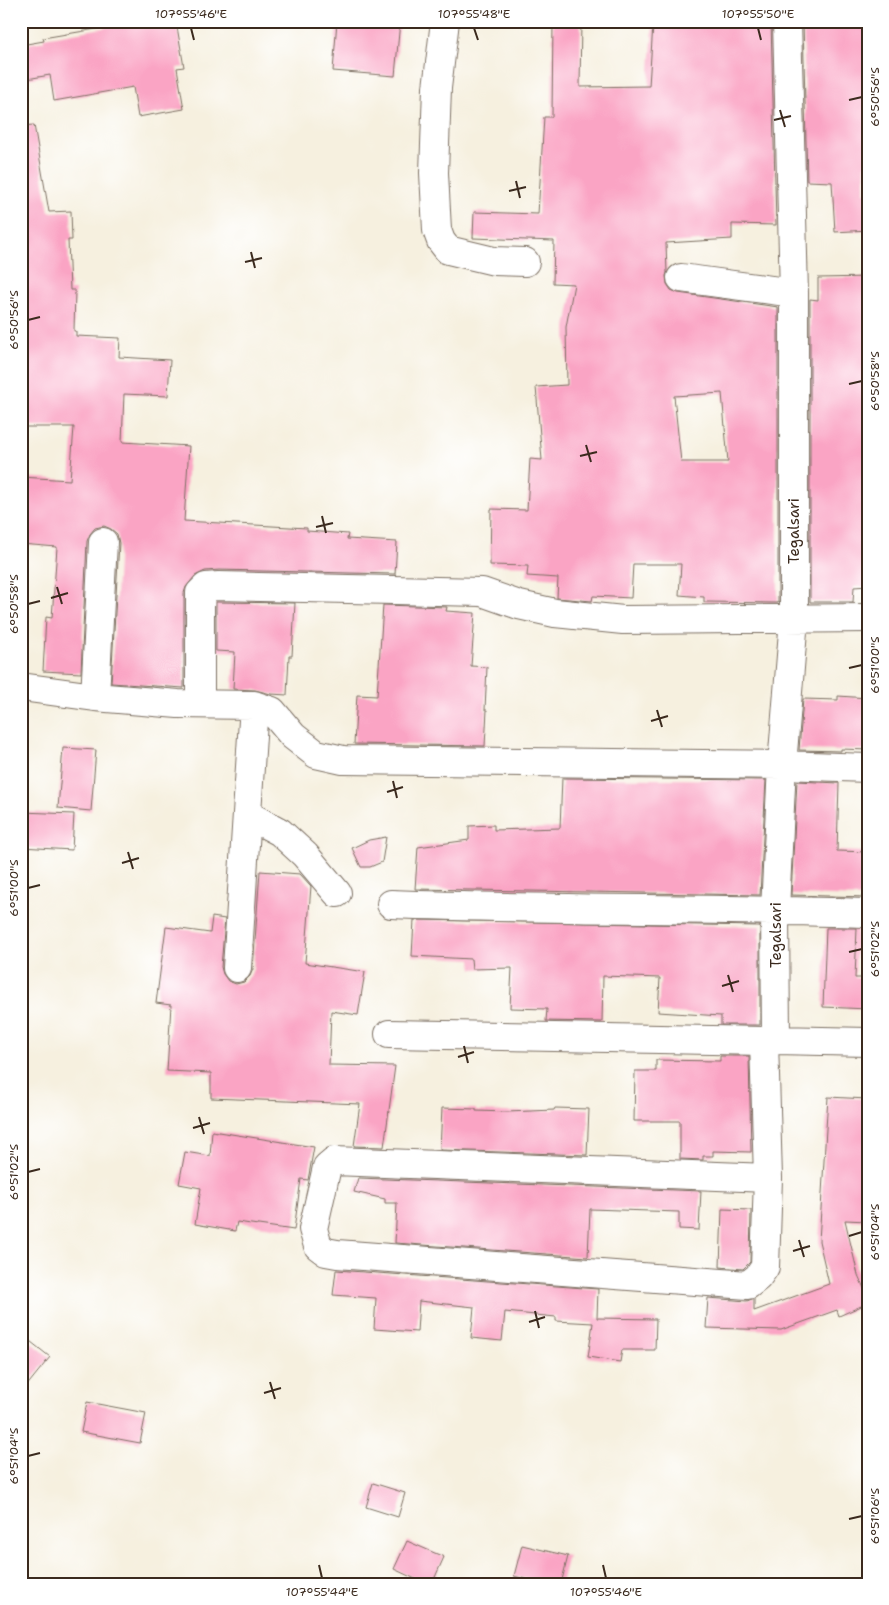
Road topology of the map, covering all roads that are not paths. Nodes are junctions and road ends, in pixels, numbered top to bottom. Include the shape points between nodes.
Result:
1 (445, 21) edge
2 (787, 21) edge
3 (525, 262) dead end
4 (681, 278) dead end
5 (794, 292) junction
6 (103, 542) dead end
7 (868, 618) edge
8 (794, 619) junction
9 (21, 687) edge
10 (95, 697) junction
11 (200, 704) junction
12 (254, 705) junction
13 (782, 765) junction
14 (868, 768) edge
15 (248, 815) junction
16 (337, 893) dead end
17 (391, 904) dead end
18 (775, 910) junction
19 (868, 913) edge
20 (237, 968) dead end
21 (389, 1034) dead end
22 (770, 1040) junction
23 (868, 1042) edge
24 (768, 1178) junction

1 - 3 street via 436,88 434,173 437,230 448,250 494,261
2 - 5 street, Tegalsari
4 - 5 street
5 - 8 street, Tegalsari
6 - 10 street
7 - 8 street
8 - 11 street via 624,620 555,613 482,592 206,587 200,593
8 - 13 street, Tegalsari
9 - 10 street
10 - 11 street
11 - 12 street
12 - 13 street via 272,711 293,736 316,754 344,760
12 - 15 street
13 - 14 street
13 - 18 street, Tegalsari
15 - 16 street via 280,832
15 - 20 street
17 - 18 street
18 - 19 street
18 - 22 street, Tegalsari
21 - 22 street
22 - 23 street
22 - 24 street, Tegalsari
24 - 24 street, Tegalsari via 334,1160 327,1167 313,1229 318,1246 337,1254 748,1285 765,1267

